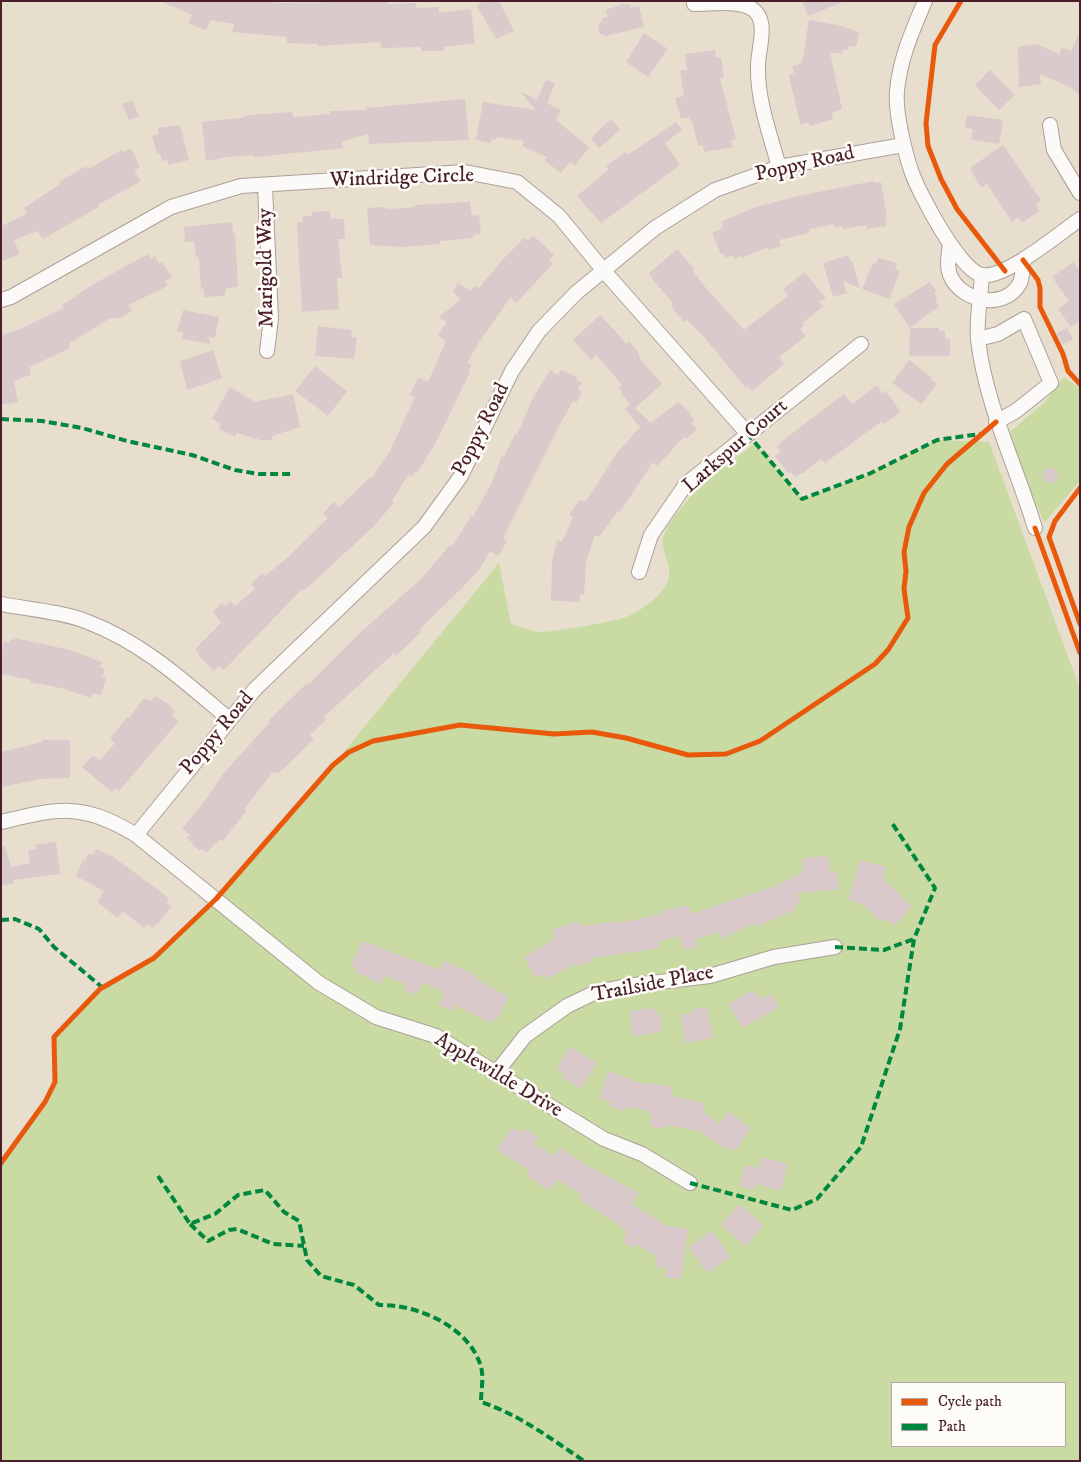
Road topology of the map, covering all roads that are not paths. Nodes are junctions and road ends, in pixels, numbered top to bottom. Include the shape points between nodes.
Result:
1 (926, 1) edge
2 (694, 4) dead end
3 (1050, 124) dead end
4 (903, 144) junction
5 (778, 167) junction
6 (265, 186) junction
7 (1080, 192) edge
8 (1080, 219) edge
9 (950, 244) junction
10 (1023, 260) junction
11 (604, 271) junction
12 (982, 275) junction
13 (1, 300) edge
14 (980, 301) junction
15 (978, 339) junction
16 (861, 344) dead end
17 (267, 351) dead end
18 (996, 422) junction
19 (747, 433) junction
20 (1035, 528) dead end
21 (639, 572) dead end
22 (1, 604) edge
23 (229, 719) junction
24 (1, 822) edge
25 (136, 835) junction
26 (835, 947) dead end
27 (496, 1073) junction
28 (690, 1182) dead end

1 - 4 street via 905,47 897,93
2 - 5 street via 736,3 752,9 760,19 759,91
3 - 7 street via 1054,150
4 - 5 street, Poppy Road
4 - 9 street via 913,175
5 - 11 street, Poppy Road via 715,190 655,228
6 - 11 street, Windridge Circle via 466,172 517,182 559,216
6 - 13 street, Windridge Circle via 241,186 171,206
6 - 17 street, Marigold Way via 271,319
8 - 10 street
9 - 12 street via 973,271
9 - 14 street via 950,276 958,287
10 - 12 street via 1005,271
10 - 14 street via 1018,286 993,300
11 - 19 street, Windridge Circle
11 - 23 street, Poppy Road via 576,293 539,332 512,371 461,476 424,527
12 - 14 street
14 - 15 street
15 - 18 street
15 - 18 street via 998,334 1024,319 1051,383 1016,411
16 - 19 street, Larkspur Court
18 - 20 street
19 - 21 street, Larkspur Court via 686,484 651,535
22 - 23 street via 86,621 138,646 170,668
23 - 25 street, Poppy Road
24 - 25 street, Applewilde Drive via 51,810 84,811
25 - 27 street, Applewilde Drive via 319,983 376,1016 436,1036
26 - 27 street, Trailside Place via 774,957 710,976 594,993 566,1006 525,1036
27 - 28 street, Applewilde Drive via 604,1139 642,1154

